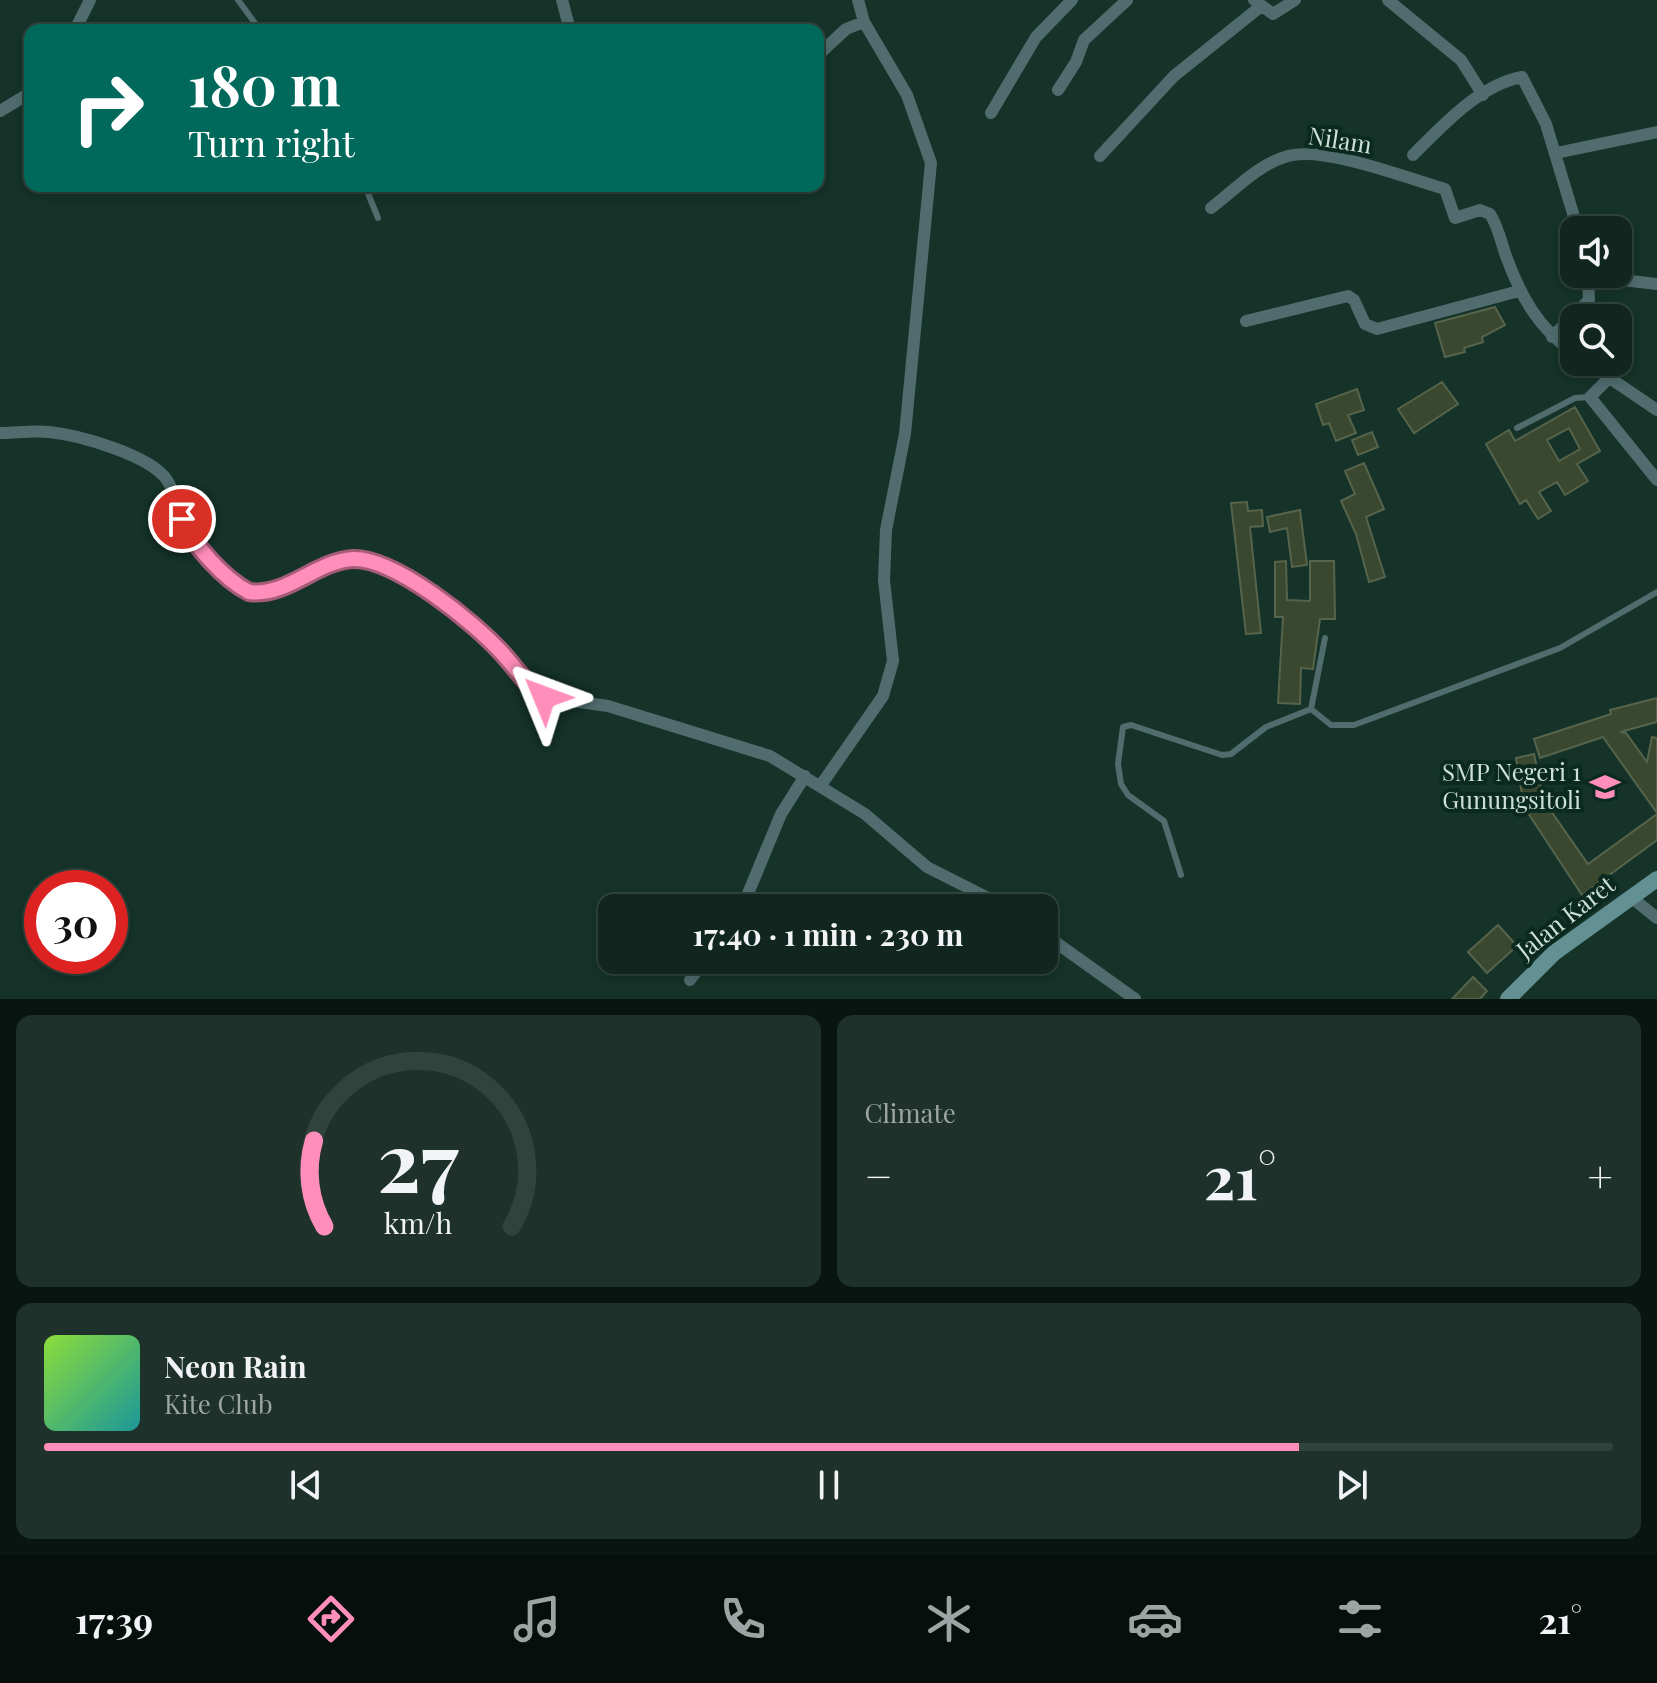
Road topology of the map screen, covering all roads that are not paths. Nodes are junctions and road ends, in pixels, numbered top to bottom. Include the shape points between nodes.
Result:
1 (90, 0) edge
2 (238, 0) edge
3 (562, 0) edge
4 (858, 0) edge
5 (1072, 0) edge
6 (1127, 0) edge
7 (1295, 0) edge
8 (1388, 0) edge
9 (1257, 3) edge
10 (864, 22) junction
11 (78, 24) edge
12 (256, 24) edge
13 (568, 24) edge
14 (824, 49) edge
15 (1058, 90) dead end
16 (1483, 95) junction
17 (24, 97) edge
18 (0, 111) edge
19 (991, 113) dead end
20 (1657, 132) edge
21 (1556, 153) junction
22 (1413, 155) dead end
23 (1100, 156) dead end
24 (367, 192) edge
25 (1211, 208) dead end
26 (1574, 216) edge
27 (378, 218) dead end
28 (1632, 281) edge
29 (1657, 284) edge
30 (1589, 288) edge
31 (1519, 291) junction
32 (1246, 321) dead end
33 (1552, 337) junction
34 (1560, 343) edge
35 (1606, 376) edge
36 (1609, 378) junction
37 (1590, 397) junction
38 (1657, 410) edge
39 (1517, 428) dead end
40 (0, 433) edge
41 (1657, 480) edge
42 (1657, 592) edge
43 (1325, 638) dead end
44 (1311, 709) junction
45 (805, 776) junction
46 (821, 785) junction
47 (1181, 875) dead end
48 (1657, 879) edge
49 (748, 894) edge
50 (980, 894) edge
51 (1631, 897) junction
52 (1657, 918) edge
53 (1058, 944) edge
54 (694, 974) edge
55 (690, 980) dead end
56 (1135, 999) edge
57 (1508, 999) edge

1 - 11 street
2 - 12 lane
3 - 13 street
4 - 10 street
5 - 19 street via 1036,37
6 - 15 street via 1084,40
7 - 9 street via 1275,14
8 - 16 street via 1461,60
9 - 23 street via 1174,76
10 - 14 street via 846,29
10 - 46 street via 907,95 931,163 905,434 886,530 884,590 893,661 883,696
16 - 21 street via 1522,77
16 - 22 street via 1448,119
17 - 18 street
20 - 21 street
21 - 26 street
24 - 27 lane
25 - 31 street, Nilam via 1262,168 1289,156 1357,163 1445,189 1455,218 1480,210 1490,214
28 - 29 street
30 - 33 street via 1589,300
31 - 32 street via 1377,329 1365,324 1348,296
31 - 33 street
33 - 34 street
35 - 36 street
36 - 37 street
36 - 38 street
37 - 39 lane via 1575,398
37 - 41 street
40 - 45 street via 73,436 160,472 191,536 249,592 274,589 344,561 371,561 461,617 544,697 608,706 747,747
42 - 44 lane via 1560,648 1354,725 1331,725
43 - 44 lane
44 - 47 lane via 1266,727 1222,755 1131,725 1123,727 1121,784 1164,821
45 - 46 street
45 - 49 street via 781,814
46 - 50 street via 927,867
48 - 51 street, Jalan Karet
51 - 52 street
51 - 57 street, Jalan Karet via 1554,953
53 - 56 street
54 - 55 street

